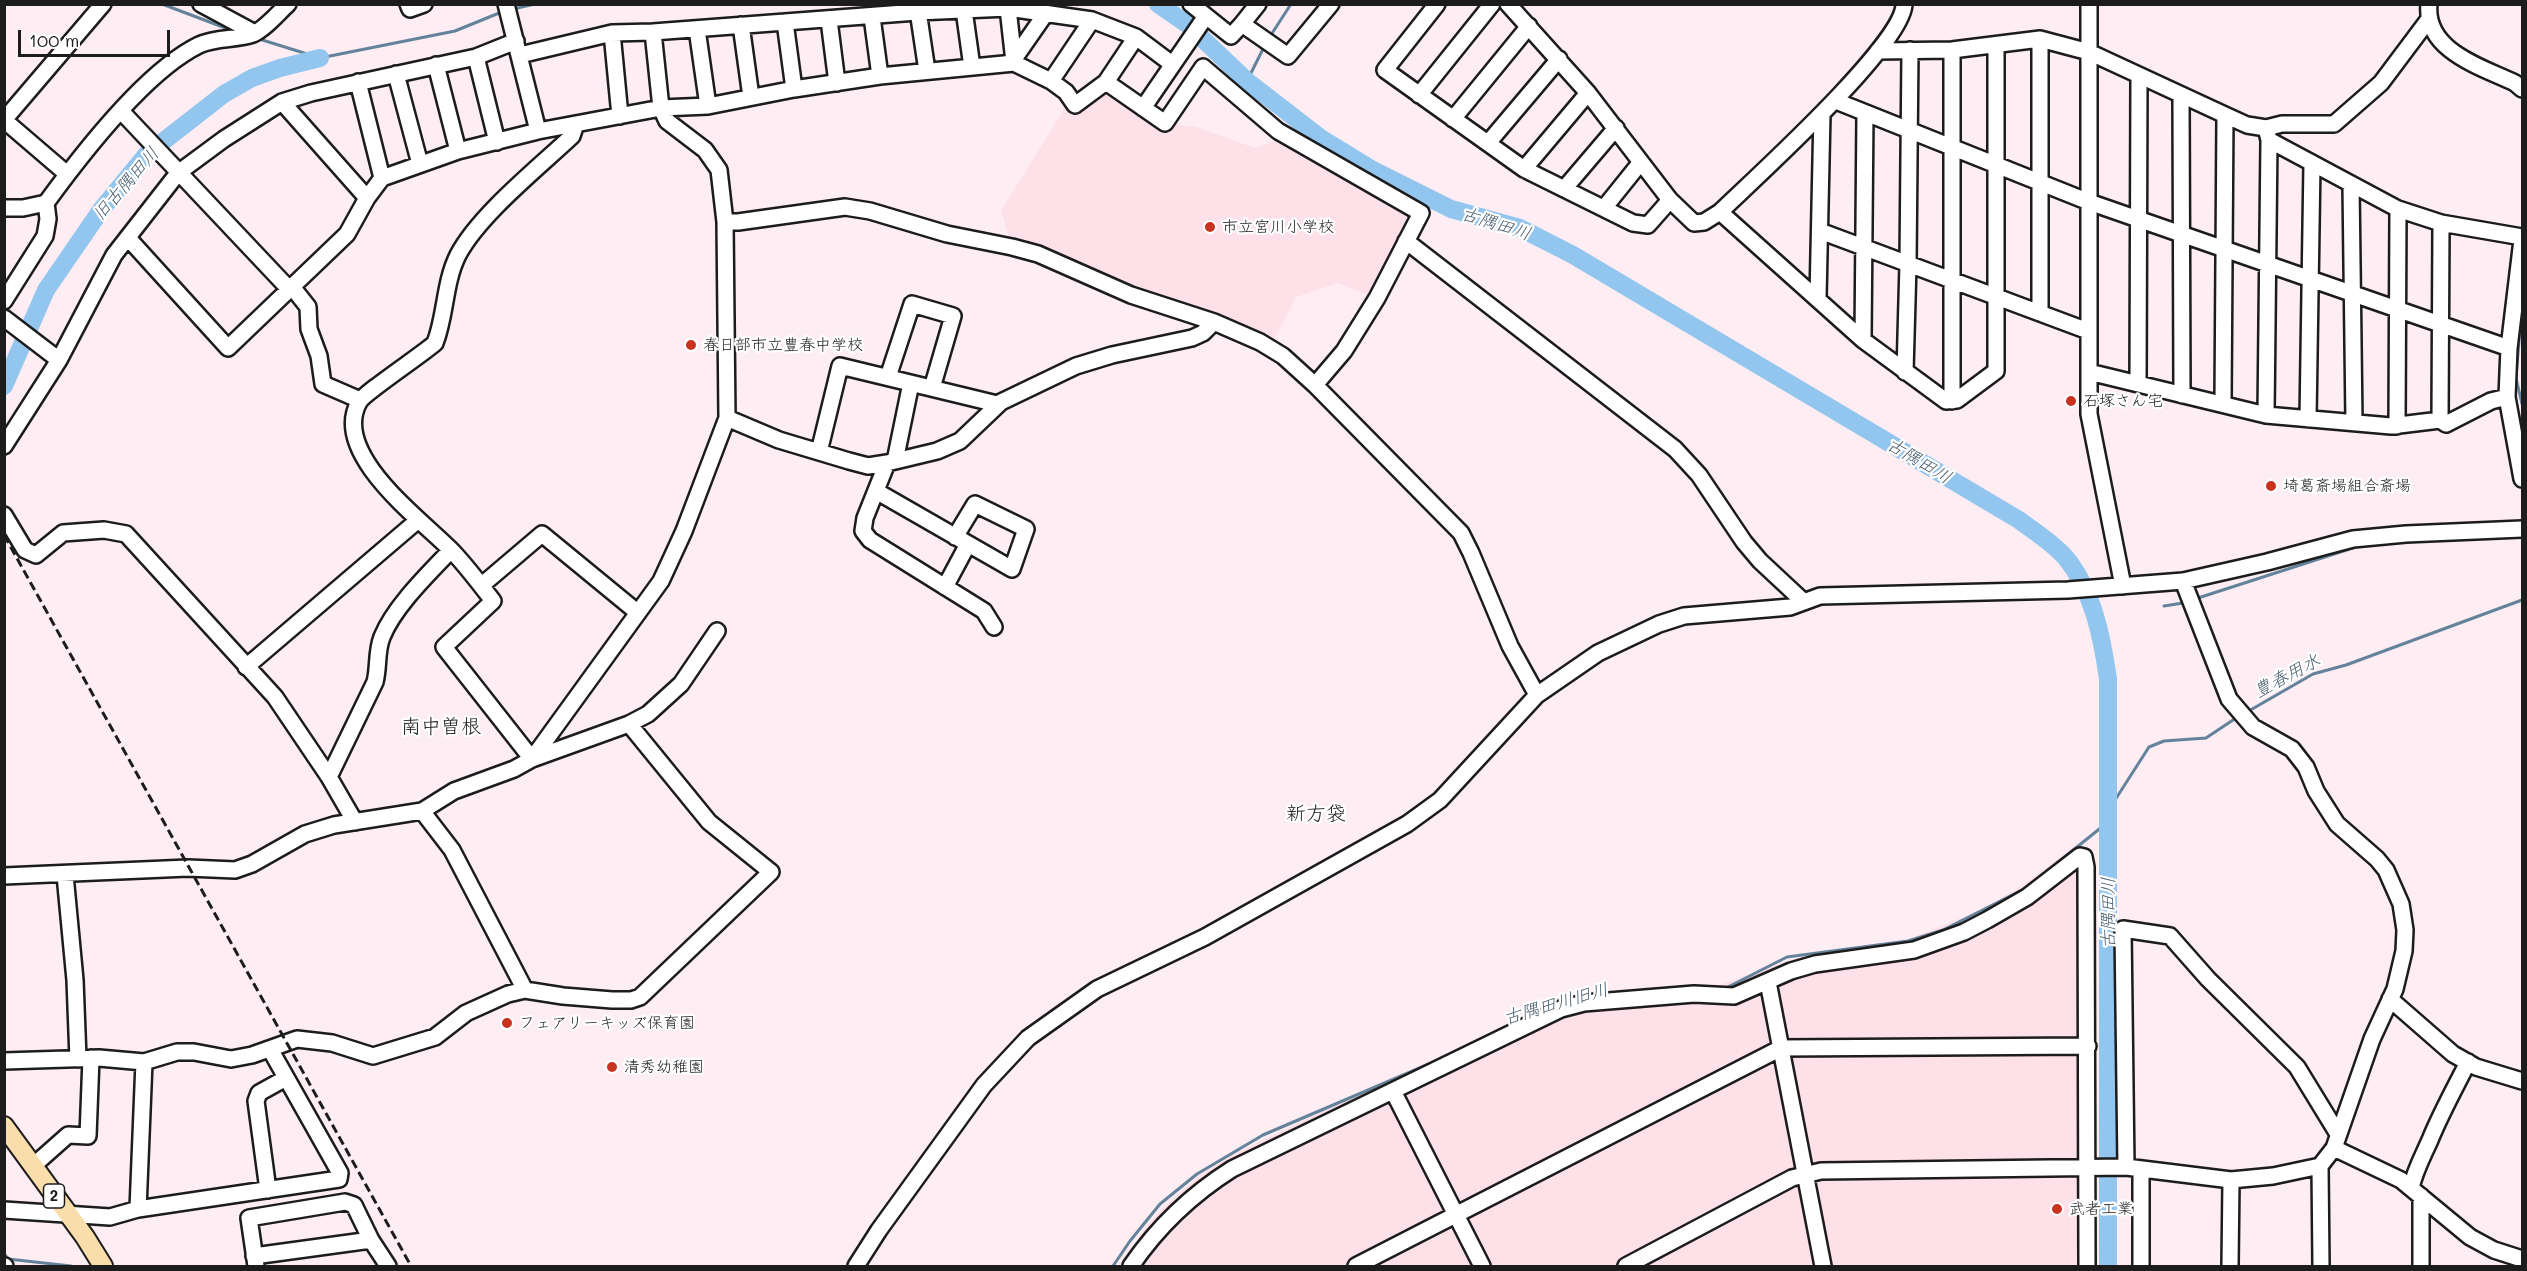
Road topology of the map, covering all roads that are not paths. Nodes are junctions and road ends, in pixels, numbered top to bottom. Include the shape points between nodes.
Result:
1 (103, 4) edge
2 (191, 4) edge
3 (288, 4) edge
4 (408, 4) edge
5 (424, 4) edge
6 (506, 4) edge
7 (1258, 4) edge
8 (1331, 4) edge
9 (1437, 4) edge
10 (1492, 4) edge
11 (1508, 4) edge
12 (1904, 4) edge
13 (202, 5) edge
14 (2091, 6) edge
15 (917, 8) edge
16 (1008, 9) junction
17 (1199, 9) edge
18 (964, 10) junction
19 (1046, 12) junction
20 (2429, 12) edge
21 (872, 17) junction
22 (829, 20) junction
23 (1092, 20) junction
24 (785, 22) junction
25 (1242, 24) junction
26 (741, 25) junction
27 (1529, 26) junction
28 (697, 29) junction
29 (653, 32) junction
30 (255, 33) junction
31 (612, 33) junction
32 (1136, 37) junction
33 (2040, 39) junction
34 (1996, 46) junction
35 (518, 48) junction
36 (1910, 50) junction
37 (1952, 50) junction
38 (1878, 51) junction
39 (2089, 52) junction
40 (476, 57) junction
41 (1558, 59) junction
42 (1014, 61) junction
43 (1172, 64) junction
44 (436, 65) junction
45 (972, 67) junction
46 (927, 71) junction
47 (396, 74) junction
48 (2139, 75) junction
49 (880, 76) junction
50 (1051, 81) junction
51 (358, 82) junction
52 (1106, 82) junction
53 (837, 83) junction
54 (794, 89) junction
55 (2523, 89) edge
56 (1588, 93) junction
57 (1419, 95) junction
58 (2181, 96) junction
59 (751, 97) junction
60 (1836, 101) junction
61 (282, 102) junction
62 (708, 106) junction
63 (661, 108) junction
64 (1143, 108) junction
65 (122, 111) junction
66 (1865, 113) junction
67 (1822, 114) junction
68 (2225, 115) junction
69 (620, 116) junction
70 (1453, 118) junction
71 (4, 120) edge
72 (576, 124) junction
73 (1616, 128) junction
74 (538, 131) junction
75 (1908, 131) junction
76 (2267, 134) junction
77 (497, 142) junction
78 (1488, 143) junction
79 (1952, 148) junction
80 (458, 152) junction
81 (1641, 162) junction
82 (2312, 162) junction
83 (420, 164) junction
84 (1997, 166) junction
85 (1524, 169) junction
86 (178, 173) junction
87 (67, 174) junction
88 (382, 178) junction
89 (2040, 183) junction
90 (2351, 185) junction
91 (1564, 189) junction
92 (367, 198) junction
93 (1670, 200) junction
94 (2089, 202) junction
95 (46, 203) junction
96 (4, 208) edge
97 (1604, 208) junction
98 (2398, 209) junction
99 (1720, 212) junction
100 (2138, 219) junction
101 (725, 222) junction
102 (2441, 223) junction
103 (1820, 231) junction
104 (2181, 233) junction
105 (128, 238) junction
106 (2523, 238) edge
107 (1406, 241) junction
108 (1865, 248) junction
109 (2225, 249) junction
110 (2268, 263) junction
111 (1908, 264) junction
112 (2310, 279) junction
113 (1953, 281) junction
114 (292, 289) junction
115 (2352, 293) junction
116 (1996, 297) junction
117 (1818, 298) junction
118 (4, 301) edge
119 (2397, 309) junction
120 (2040, 313) junction
121 (4, 318) edge
122 (1214, 322) junction
123 (2440, 324) junction
124 (2088, 331) junction
125 (1863, 339) junction
126 (2509, 348) junction
127 (59, 360) junction
128 (1905, 372) junction
129 (2089, 372) junction
130 (888, 377) junction
131 (911, 383) junction
132 (1315, 384) junction
133 (2138, 384) junction
134 (932, 388) junction
135 (2182, 395) junction
136 (2507, 397) junction
137 (360, 400) junction
138 (1952, 401) junction
139 (2223, 403) junction
140 (997, 404) junction
141 (2266, 415) junction
142 (727, 418) junction
143 (2308, 419) junction
144 (2440, 420) junction
145 (2354, 422) junction
146 (2397, 426) junction
147 (4, 446) edge
148 (819, 452) junction
149 (891, 462) junction
150 (2523, 479) edge
151 (876, 491) junction
152 (4, 515) edge
153 (417, 521) junction
154 (2523, 529) edge
155 (451, 550) junction
156 (2183, 581) junction
157 (482, 585) junction
158 (2123, 586) junction
159 (945, 587) junction
160 (1804, 602) junction
161 (637, 612) junction
162 (994, 627) dead end
163 (717, 631) dead end
164 (246, 667) junction
165 (1537, 695) junction
166 (630, 724) junction
167 (532, 759) junction
168 (329, 777) junction
169 (422, 812) junction
170 (355, 822) junction
171 (65, 875) junction
172 (4, 876) edge
173 (1768, 982) junction
174 (525, 990) junction
175 (2390, 999) junction
176 (2088, 1046) junction
177 (1781, 1048) junction
178 (270, 1049) junction
179 (85, 1058) junction
180 (4, 1061) edge
181 (144, 1062) junction
182 (2468, 1062) junction
183 (286, 1078) junction
184 (2522, 1081) edge
185 (1393, 1090) junction
186 (4, 1126) edge
187 (2336, 1141) junction
188 (33, 1166) junction
189 (2320, 1166) junction
190 (2092, 1168) junction
191 (2134, 1168) junction
192 (1805, 1173) junction
193 (2231, 1180) junction
194 (268, 1190) junction
195 (2416, 1192) junction
196 (4, 1209) edge
197 (138, 1209) junction
198 (66, 1214) junction
199 (1457, 1216) junction
200 (371, 1240) junction
201 (2523, 1259) edge
202 (255, 1261) edge
203 (103, 1266) edge
204 (387, 1266) edge
205 (856, 1266) edge
206 (1131, 1266) edge
207 (1356, 1266) edge
208 (1482, 1266) edge
209 (1626, 1266) edge
210 (1823, 1266) edge
211 (2087, 1266) edge
212 (2141, 1266) edge
213 (2230, 1266) edge
214 (2321, 1266) edge
215 (2421, 1266) edge

1 - 71 street
2 - 13 street via 200,8
3 - 30 street
4 - 5 street via 410,9
6 - 35 street
7 - 25 street
8 - 25 street via 1288,56
9 - 57 street via 1385,70
10 - 57 street
11 - 27 street
12 - 38 street via 1901,18
13 - 30 street
14 - 39 street
15 - 18 street
15 - 21 street
15 - 46 street
16 - 18 street
16 - 19 street
16 - 42 street
17 - 25 street via 1231,36
17 - 43 street
18 - 45 street
19 - 23 street
19 - 42 street
20 - 55 street via 2438,40 2449,50
20 - 76 street via 2381,82 2334,124 2282,124
21 - 22 street
21 - 49 street
22 - 24 street
22 - 53 street
23 - 32 street
23 - 50 street
24 - 26 street
24 - 54 street
26 - 28 street
26 - 59 street
27 - 41 street
27 - 70 street
28 - 29 street
28 - 62 street
29 - 31 street
29 - 63 street
30 - 65 street via 199,45 168,66
31 - 35 street
31 - 69 street
32 - 43 street
32 - 52 street
33 - 34 street
33 - 39 street
33 - 89 street
34 - 37 street
34 - 84 street
35 - 40 street
35 - 74 street
36 - 37 street
36 - 38 street
36 - 75 street
37 - 79 street
38 - 60 street
39 - 48 street
39 - 94 street
40 - 44 street
40 - 77 street
41 - 56 street
41 - 78 street
42 - 45 street
42 - 50 street
43 - 64 street
44 - 47 street
44 - 80 street
45 - 46 street
46 - 49 street
47 - 51 street
47 - 83 street
48 - 58 street
48 - 100 street
49 - 53 street
50 - 52 street via 1075,105
51 - 61 street
51 - 88 street
52 - 64 street
53 - 54 street
54 - 59 street
56 - 73 street
56 - 85 street
57 - 70 street
58 - 68 street
58 - 104 street
59 - 62 street
60 - 66 street
60 - 67 street
61 - 86 street
61 - 92 street
62 - 63 street
63 - 69 street
63 - 101 street via 668,121 705,150 719,170
64 - 107 street via 1165,123 1203,67 1278,131 1421,213
65 - 86 street
65 - 87 street
66 - 75 street
66 - 108 street
67 - 99 street
67 - 103 street
68 - 76 street
68 - 109 street
69 - 72 street
70 - 78 street
71 - 87 street
72 - 74 street
72 - 137 street via 572,136 480,224 458,255 435,343
73 - 81 street
73 - 91 street
74 - 77 street
75 - 79 street
75 - 111 street
76 - 82 street
76 - 110 street
77 - 80 street
78 - 85 street
79 - 84 street
79 - 113 street
80 - 83 street
81 - 93 street
81 - 97 street
82 - 90 street
82 - 112 street
83 - 88 street
84 - 89 street
84 - 116 street
85 - 91 street
86 - 105 street
86 - 114 street
87 - 95 street
88 - 92 street
89 - 94 street
89 - 120 street
90 - 98 street
90 - 115 street
91 - 97 street
92 - 114 street via 347,234
93 - 97 street via 1648,225
93 - 99 street via 1694,223
94 - 100 street
94 - 124 street
95 - 96 street
95 - 118 street via 45,236
98 - 102 street
98 - 119 street
99 - 117 street
100 - 104 street
100 - 133 street
101 - 122 street via 844,207 870,211 946,234 1038,254 1131,295
101 - 142 street
102 - 106 street
102 - 123 street
103 - 108 street
103 - 117 street
104 - 109 street
104 - 135 street
105 - 114 street via 228,348
105 - 127 street via 114,255
106 - 126 street
107 - 132 street via 1344,351
107 - 160 street via 1675,449 1699,475 1760,561
108 - 111 street
108 - 125 street
109 - 110 street
109 - 139 street
110 - 112 street
110 - 141 street
111 - 113 street
111 - 128 street
112 - 115 street
112 - 143 street
113 - 116 street
113 - 138 street
114 - 137 street via 308,307 309,329 319,356 323,384
115 - 119 street
115 - 145 street
116 - 120 street
116 - 138 street via 1996,371
117 - 125 street
119 - 123 street
119 - 146 street
120 - 124 street
121 - 127 street
122 - 132 street via 1283,356
122 - 140 street via 1192,338 1076,366
123 - 126 street
123 - 144 street
124 - 129 street
125 - 128 street
126 - 136 street
127 - 147 street
128 - 138 street via 1946,401
129 - 133 street
129 - 158 street via 2089,414
130 - 131 street
130 - 134 street via 912,304 953,316
130 - 148 street via 840,366
131 - 134 street
131 - 149 street
132 - 165 street via 1461,533 1510,646
133 - 135 street
134 - 140 street
135 - 139 street
136 - 144 street via 2446,424
136 - 150 street
137 - 153 street via 353,429 356,442 368,464
139 - 141 street
140 - 149 street via 960,441
141 - 143 street
142 - 148 street
142 - 161 street via 666,571
143 - 145 street
144 - 146 street
145 - 146 street
148 - 149 street via 868,466
149 - 151 street
151 - 159 street via 863,531 870,540
151 - 159 street via 962,540
152 - 164 street via 25,550 36,555 63,532 104,530 126,534
153 - 155 street
153 - 164 street
154 - 156 street via 2354,539
155 - 157 street
155 - 168 street via 413,589 382,636 375,682
156 - 158 street
156 - 175 street via 2212,661 2233,705 2253,727 2292,749 2337,824 2377,859 2395,887 2401,904 2404,951
157 - 161 street via 542,534
157 - 167 street via 493,601 444,647
158 - 160 street via 1820,596
159 - 162 street via 984,611
160 - 165 street via 1790,607 1684,616 1659,624 1598,653
161 - 167 street
163 - 166 street via 681,684 648,714
164 - 168 street via 275,697
165 - 205 street via 1440,800 1407,824 1205,937 1097,989 1028,1038 984,1085
166 - 167 street
166 - 174 street via 709,822 771,872 640,997 612,1000
167 - 169 street via 514,770 454,791
168 - 170 street
169 - 170 street
169 - 174 street via 452,850
170 - 171 street via 305,834 235,870 188,868
171 - 172 street
171 - 179 street
173 - 176 street via 1815,964 1914,950 1964,932 2027,897 2080,856 2084,857 2086,867
173 - 177 street
173 - 185 street via 1734,996 1694,994 1584,1003 1561,1009
174 - 178 street via 496,998 466,1013 435,1037 373,1056 332,1043 297,1039
175 - 182 street via 2452,1054
175 - 187 street
176 - 177 street
176 - 190 street
177 - 192 street
177 - 199 street
178 - 181 street via 231,1059 177,1052
178 - 183 street
179 - 180 street
179 - 181 street
179 - 188 street via 88,1136 68,1135
181 - 197 street
182 - 184 street
182 - 195 street via 2420,1159
183 - 194 street via 259,1093 256,1101
183 - 194 street via 340,1173 339,1179
185 - 199 street
185 - 206 street via 1233,1169 1203,1188 1172,1214
186 - 188 main road, 2
187 - 189 street
187 - 191 street via 2297,1067 2170,936 2123,929
187 - 195 street
188 - 198 main road, 2
189 - 193 street
189 - 214 street
190 - 191 street
190 - 192 street
190 - 211 street
191 - 193 street
191 - 212 street
192 - 209 street
192 - 210 street
193 - 213 street
194 - 197 street
195 - 201 street via 2470,1237
195 - 215 street
196 - 198 street
197 - 198 street via 110,1217
198 - 203 main road, 2
199 - 207 street
199 - 208 street
200 - 202 street
200 - 202 street via 354,1205 345,1202 249,1218
200 - 204 street

